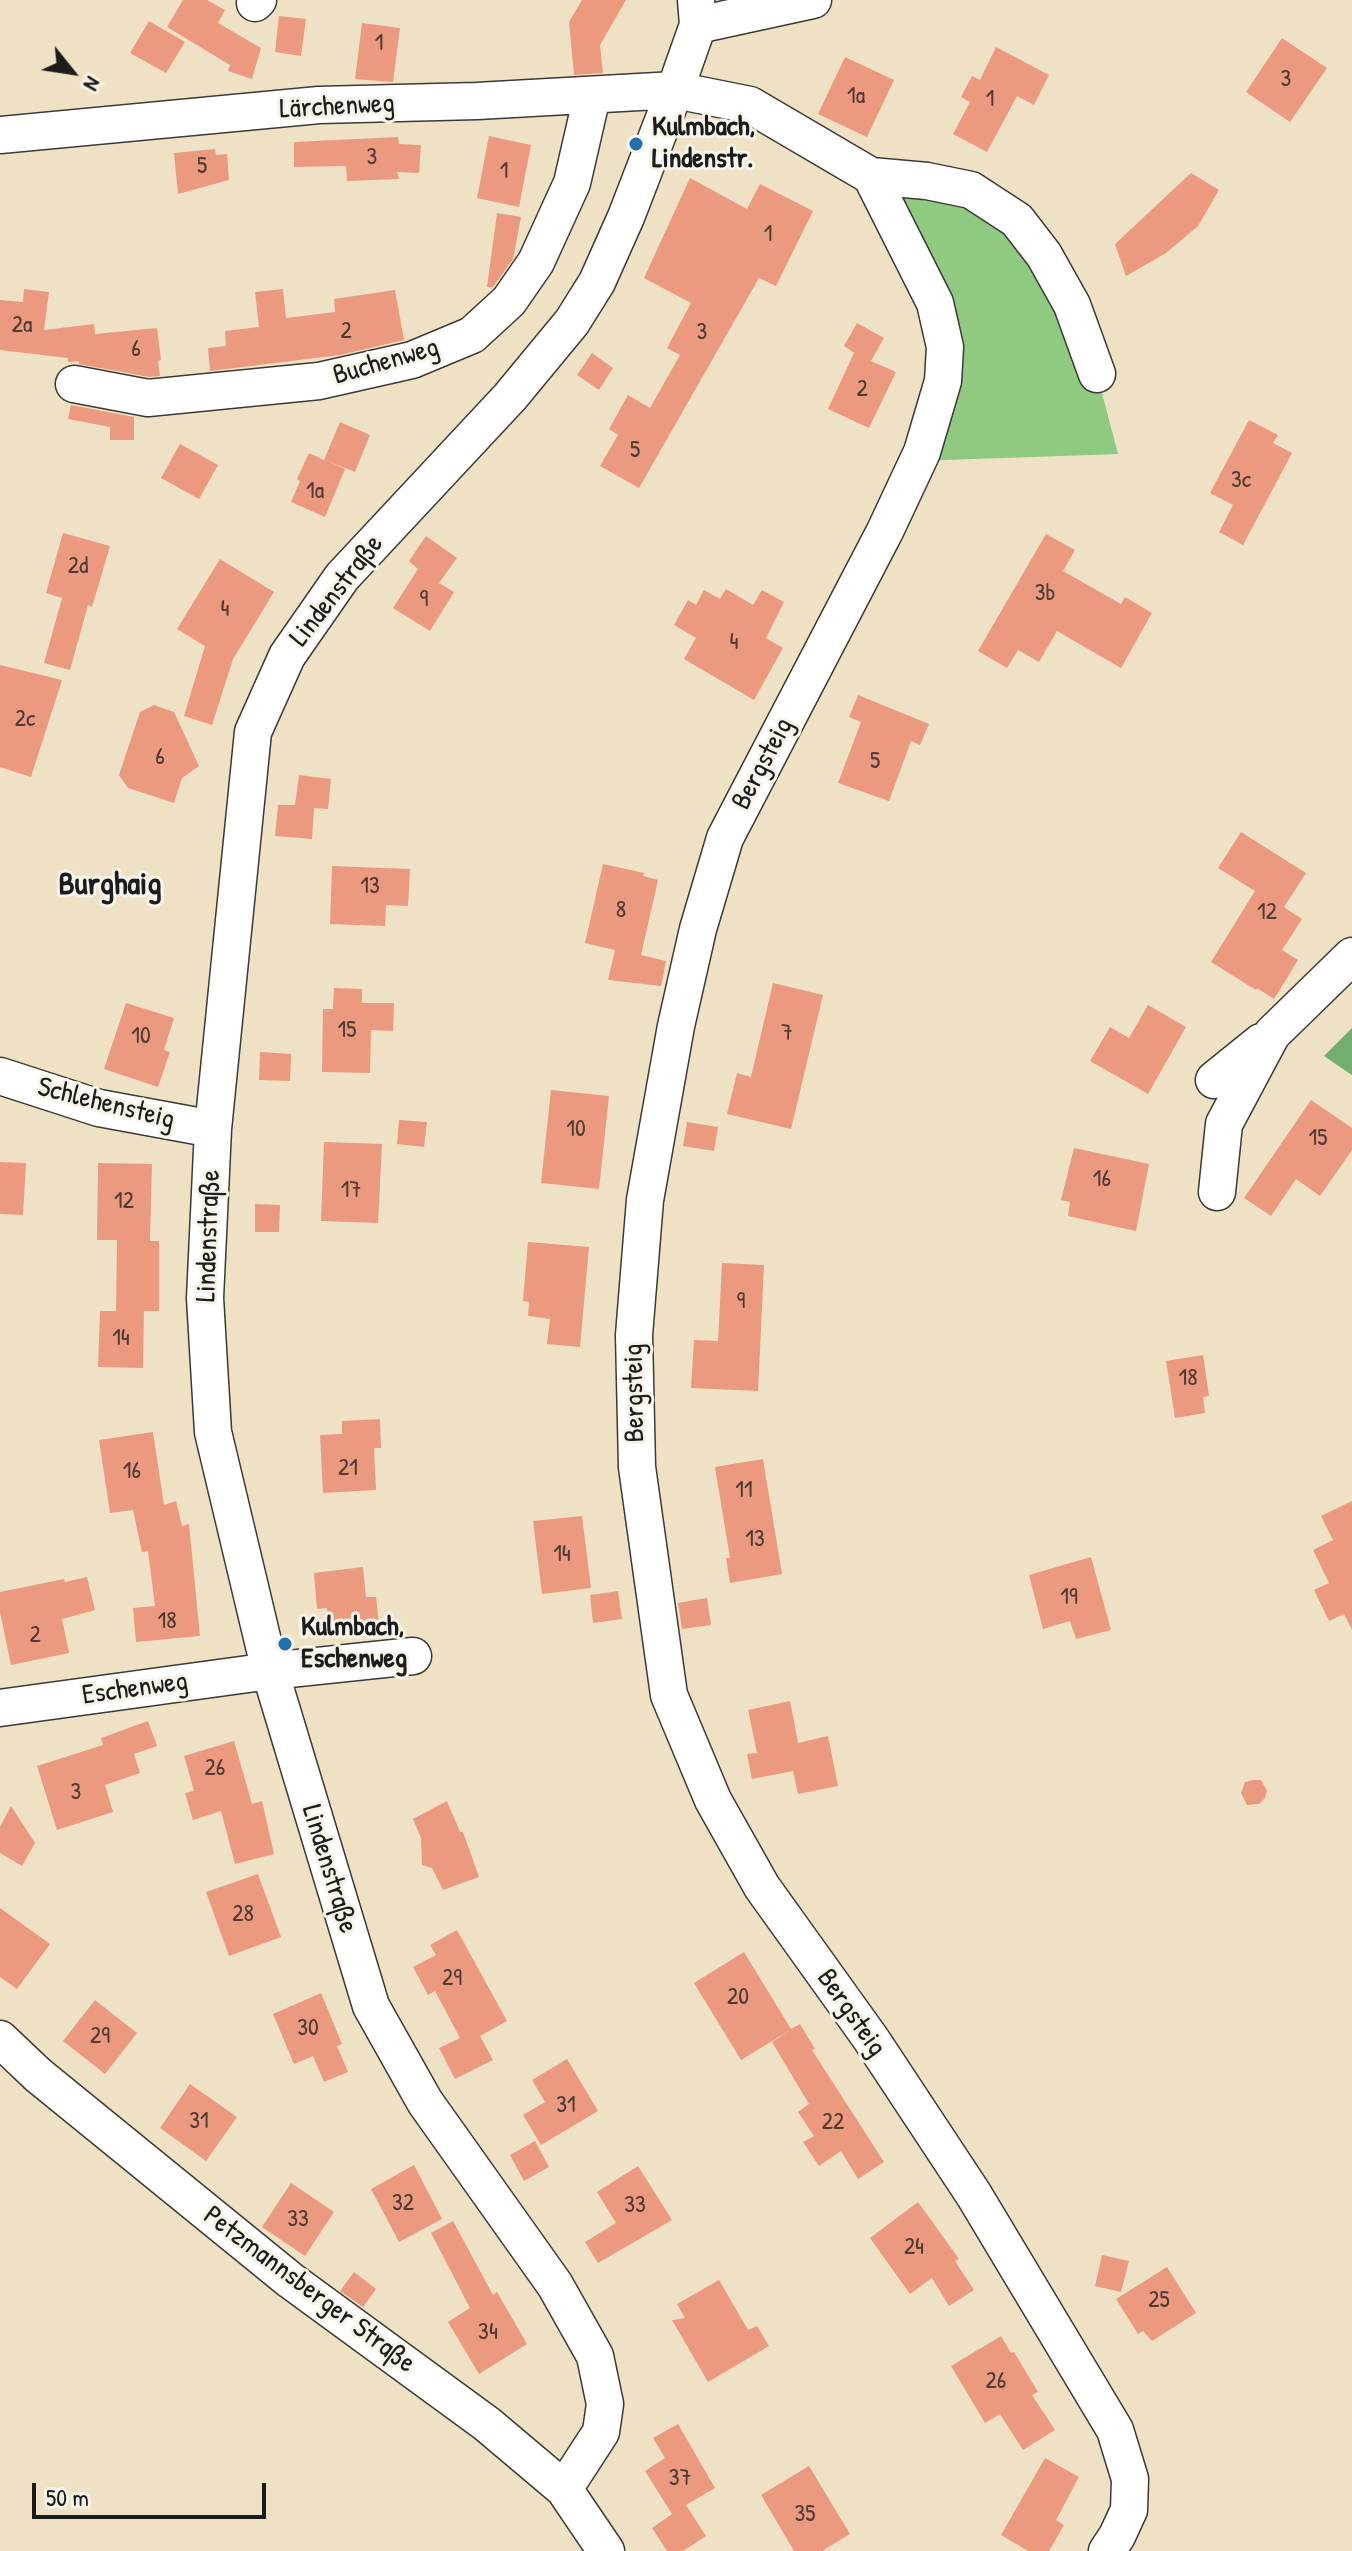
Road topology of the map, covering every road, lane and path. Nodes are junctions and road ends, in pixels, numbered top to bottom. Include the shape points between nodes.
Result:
1 (813, 0) edge
2 (697, 12) edge
3 (675, 90) junction
4 (592, 96) junction
5 (0, 135) edge
6 (871, 176) junction
7 (1097, 374) dead end
8 (74, 384) dead end
9 (1352, 956) edge
10 (1272, 1034) junction
11 (0, 1076) edge
12 (1214, 1080) dead end
13 (213, 1129) junction
14 (1217, 1192) dead end
15 (413, 1656) dead end
16 (270, 1671) junction
17 (0, 1708) edge
18 (0, 2039) edge
19 (564, 2489) junction
20 (606, 2551) edge
21 (1107, 2551) edge

1 - 2 street
2 - 3 street, Lindenstraße
3 - 4 street, Lärchenweg
3 - 6 street via 750,105
3 - 13 street, Lindenstraße via 626,217 572,322 510,397 342,577 287,656 253,732
4 - 5 street, Lärchenweg via 319,105
4 - 8 street, Buchenweg via 572,183 536,262 509,301 472,335 412,360 319,381 148,398
6 - 7 street via 971,190 1017,220 1072,305
6 - 21 street, Bergsteig via 935,303 945,347 943,381 922,452 885,531 725,838 698,929 645,1200 634,1335 637,1467 669,1695 713,1800 762,1887 974,2195 1115,2430 1130,2479 1129,2510
9 - 10 street
10 - 12 street
10 - 14 street via 1224,1124
11 - 13 street, Schlehensteig via 99,1108
13 - 16 street, Lindenstraße via 205,1298 213,1432
15 - 16 street, Eschenweg
16 - 17 street, Eschenweg
16 - 19 street, Lindenstraße via 371,2006 425,2102 555,2285 595,2356 605,2404 601,2432
18 - 19 street, Petzmannsberger Straße via 197,2206 487,2424
19 - 20 street, Petzmannsberger Straße

